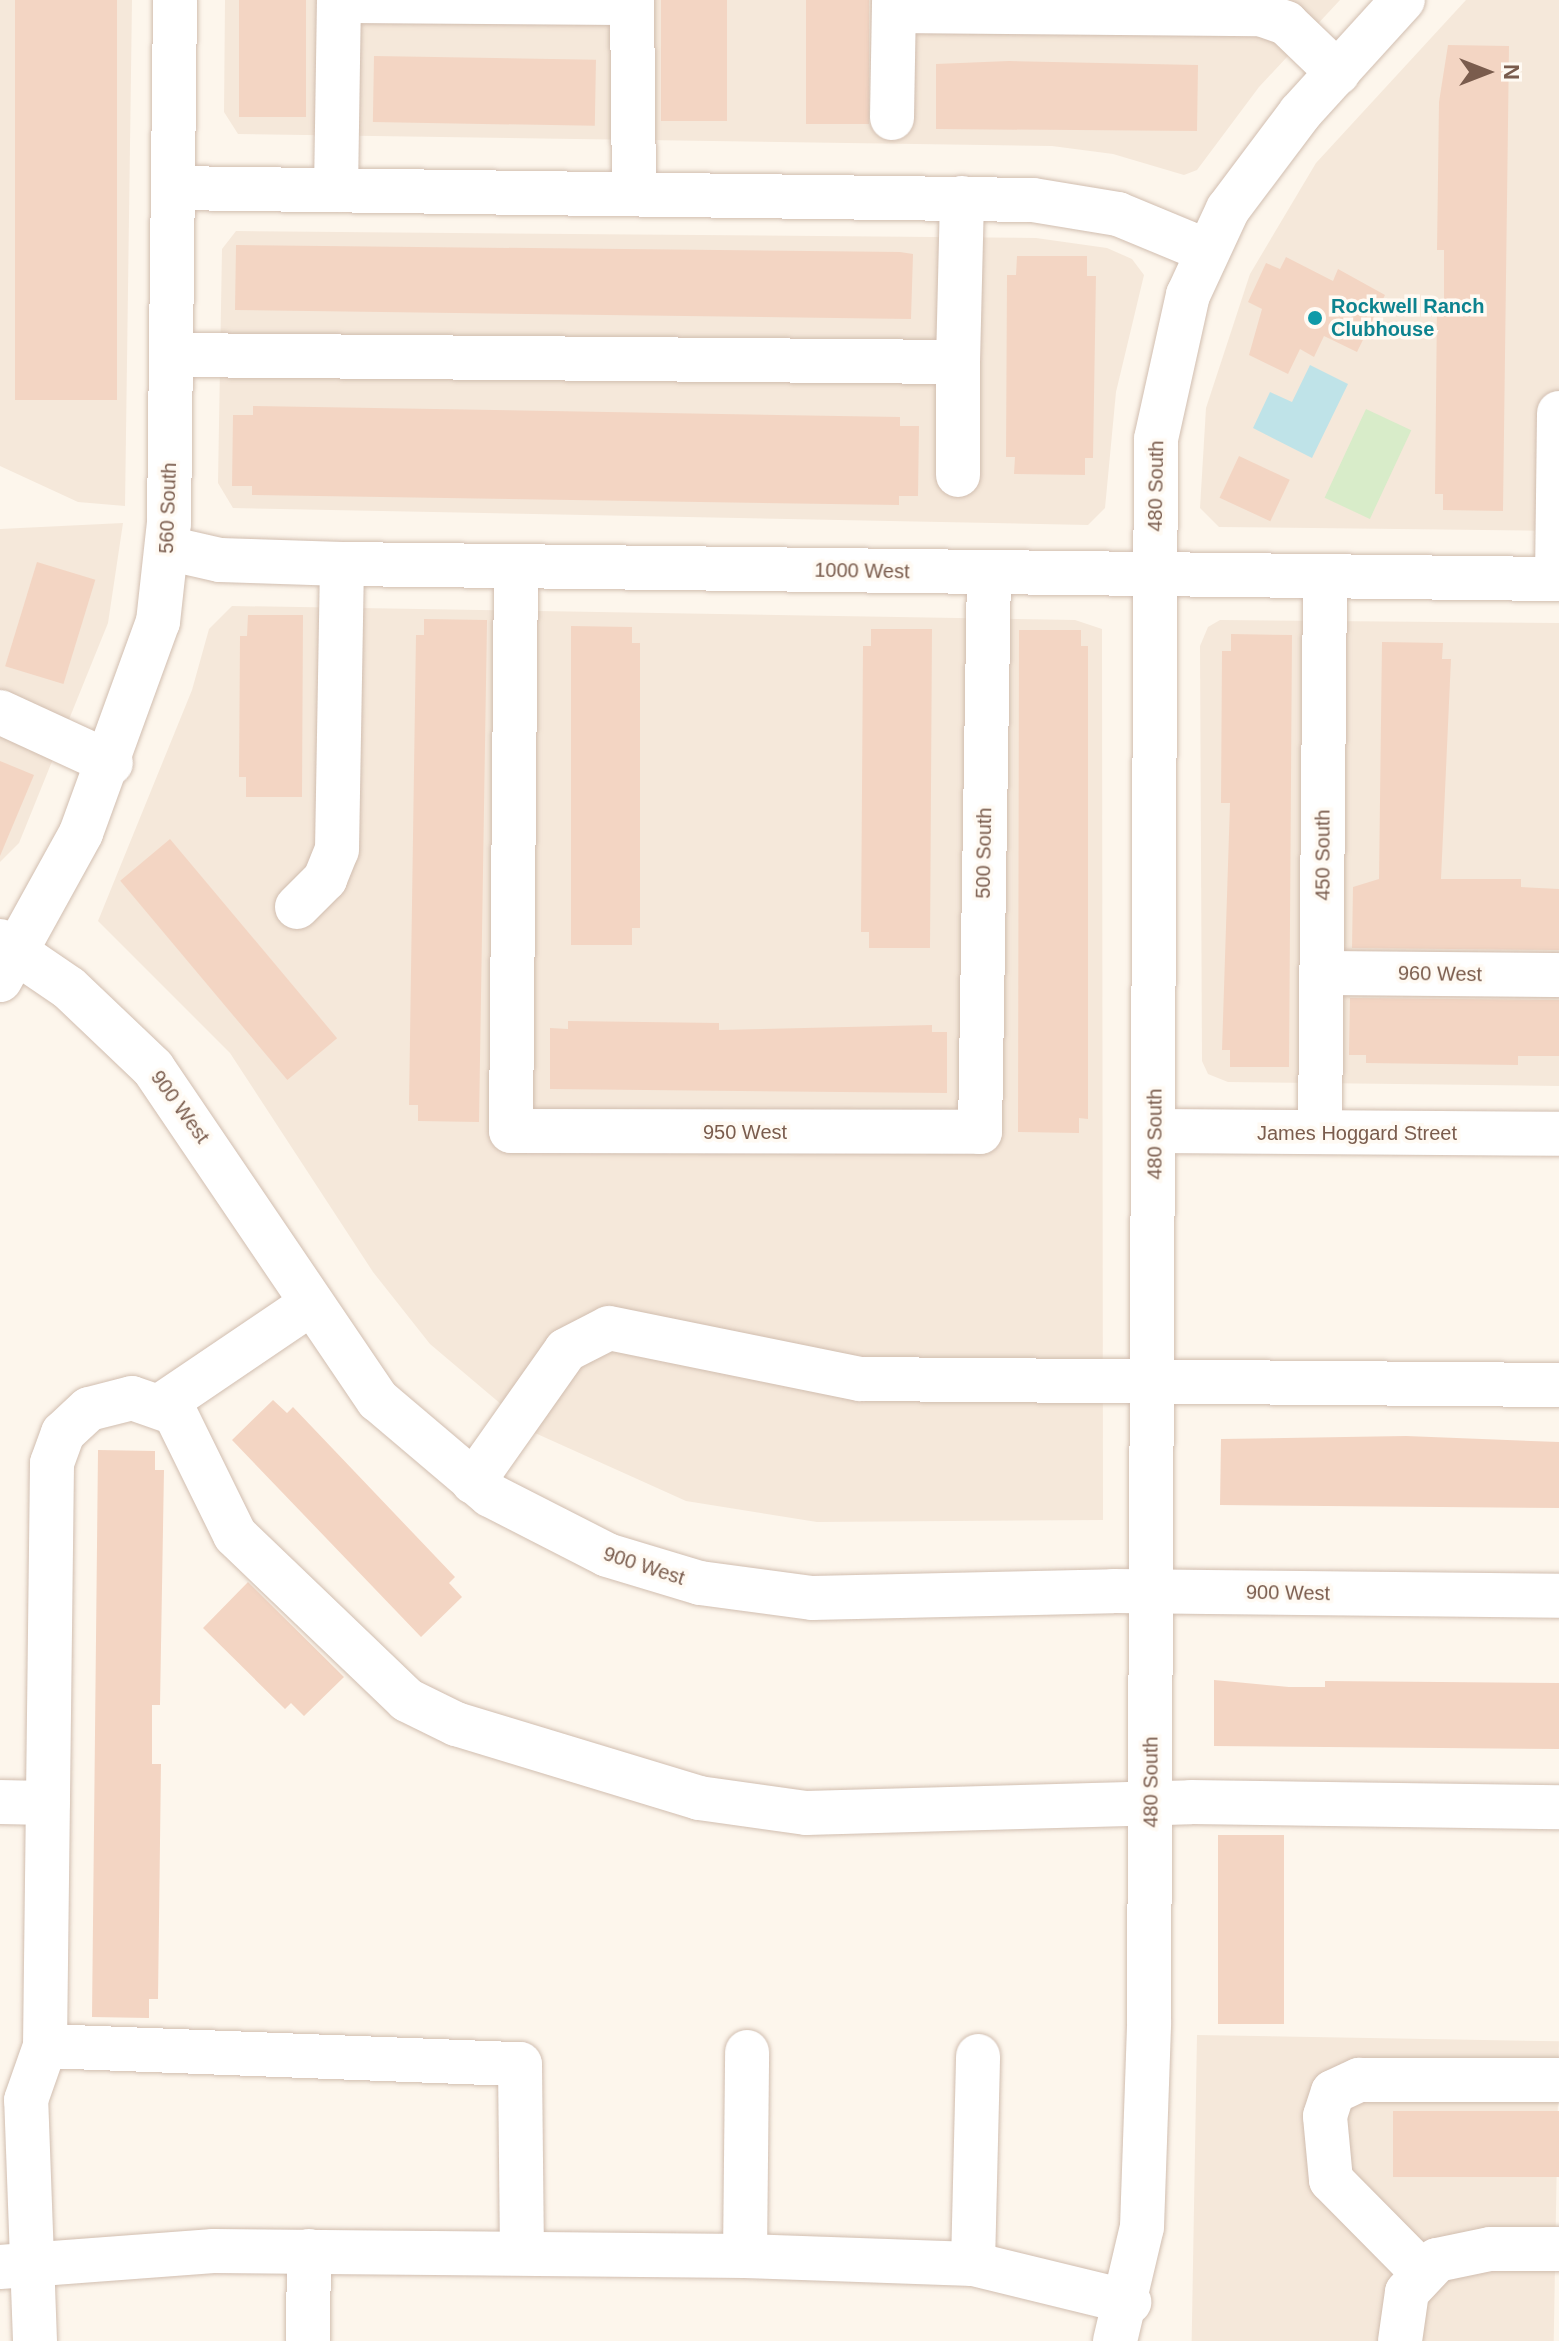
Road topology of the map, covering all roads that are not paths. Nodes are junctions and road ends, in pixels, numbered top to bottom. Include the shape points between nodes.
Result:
1 (175, 0) edge
2 (339, 0) edge
3 (1403, 0) edge
4 (632, 2) edge
5 (894, 6) edge
6 (1338, 73) junction
7 (892, 118) dead end
8 (173, 188) junction
9 (336, 190) junction
10 (634, 194) junction
11 (962, 198) junction
12 (1205, 250) junction
13 (171, 355) junction
14 (958, 362) junction
15 (1559, 413) edge
16 (958, 475) dead end
17 (167, 548) junction
18 (342, 564) junction
19 (516, 566) junction
20 (989, 573) junction
21 (1154, 577) junction
22 (1325, 578) junction
23 (1558, 579) edge
24 (0, 712) edge
25 (111, 763) junction
26 (297, 907) dead end
27 (5, 958) edge
28 (1322, 973) junction
29 (1559, 975) edge
30 (1156, 1131) junction
31 (980, 1132) joint
32 (1320, 1132) junction
33 (1559, 1134) edge
34 (308, 1306) junction
35 (1154, 1381) junction
36 (1559, 1385) edge
37 (163, 1404) junction
38 (473, 1482) junction
39 (1152, 1591) junction
40 (1559, 1596) edge
41 (0, 1802) edge
42 (48, 1803) junction
43 (1559, 1807) edge
44 (1151, 1809) junction
45 (45, 2046) junction
46 (747, 2052) dead end
47 (978, 2056) dead end
48 (1559, 2080) edge
49 (1559, 2249) edge
50 (309, 2251) junction
51 (522, 2251) junction
52 (745, 2256) junction
53 (973, 2264) junction
54 (18, 2266) edge
55 (1421, 2271) junction
56 (1122, 2322) edge
57 (35, 2341) edge
58 (308, 2341) edge
59 (1400, 2341) edge

1 - 8 street, 560 South
2 - 4 street
2 - 9 street
3 - 6 street, 480 South
4 - 10 street
5 - 6 street via 1260,14 1286,23
5 - 7 street
6 - 12 street, 480 South via 1259,162
8 - 9 street
8 - 13 street, 560 South
9 - 10 street
10 - 11 street
11 - 12 street via 1073,205 1141,221
11 - 14 street
12 - 21 street, 480 South via 1162,391
13 - 14 street
13 - 17 street, 560 South
14 - 16 street
15 - 23 street
17 - 18 street, 1000 West via 220,560
17 - 25 street, 560 South via 145,671
18 - 19 street, 1000 West
18 - 26 street via 337,850 325,879
19 - 20 street, 1000 West
19 - 31 street, 950 West via 511,1131
20 - 21 street, 1000 West
20 - 31 street, 500 South
21 - 22 street, 1000 West
21 - 30 street, 480 South
22 - 23 street, 1000 West
22 - 28 street, 450 South
24 - 25 street
25 - 27 street, 560 South
27 - 34 street, 900 West via 69,988 153,1068
28 - 29 street, 960 West
28 - 32 street, 450 South
30 - 32 street, James Hoggard Street
30 - 35 street, 480 South
32 - 33 street, James Hoggard Street
34 - 37 street
34 - 38 street, 900 West via 378,1400
35 - 36 street
35 - 38 street via 860,1379 609,1328 566,1350
35 - 39 street, 480 South
37 - 42 street via 132,1398 89,1409 56,1448
37 - 44 street via 184,1424 210,1495 235,1535 386,1685 456,1724 699,1798 771,1810
38 - 39 street, 900 West via 607,1555 756,1593
39 - 40 street, 900 West
39 - 44 street, 480 South
41 - 42 street
42 - 45 street
43 - 44 street via 1191,1802
44 - 56 street, 480 South via 1142,2227
45 - 51 street via 520,2064
45 - 54 street via 26,2100
46 - 52 street
47 - 53 street
48 - 55 street via 1359,2080 1333,2092 1325,2116 1331,2180
49 - 55 street via 1456,2253
50 - 51 street
50 - 54 street
50 - 58 street
51 - 52 street
52 - 53 street
53 - 56 street
54 - 57 street
55 - 59 street via 1407,2292

